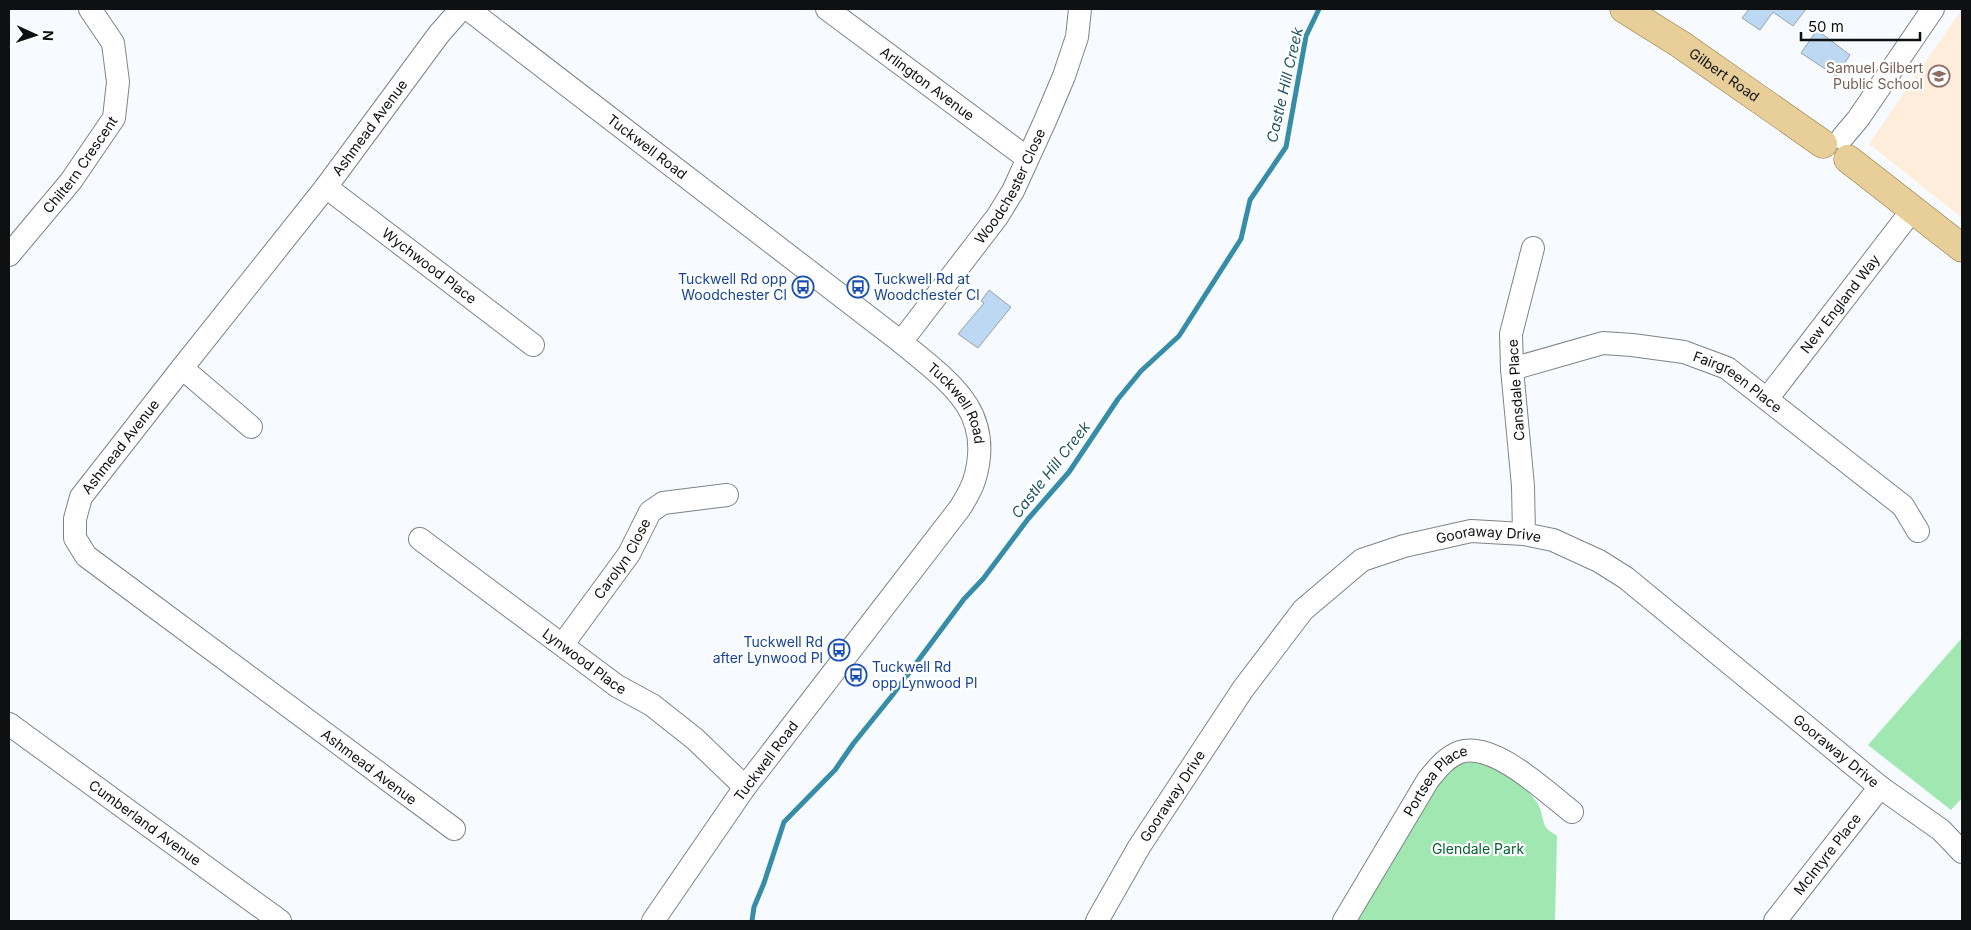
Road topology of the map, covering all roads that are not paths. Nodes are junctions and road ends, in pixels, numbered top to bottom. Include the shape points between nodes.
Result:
1 (90, 9) edge
2 (461, 9) edge
3 (468, 9) edge
4 (827, 9) edge
5 (1080, 9) edge
6 (1624, 9) edge
7 (1933, 9) edge
8 (1838, 147) junction
9 (1028, 158) junction
10 (326, 187) junction
11 (1913, 209) junction
12 (1533, 248) dead end
13 (1962, 248) edge
14 (9, 255) edge
15 (901, 342) junction
16 (533, 345) dead end
17 (182, 368) junction
18 (1512, 368) junction
19 (1767, 399) junction
20 (252, 427) dead end
21 (727, 495) dead end
22 (1918, 530) dead end
23 (1524, 534) junction
24 (420, 539) dead end
25 (563, 644) junction
26 (9, 724) edge
27 (746, 787) junction
28 (1880, 787) junction
29 (1572, 812) dead end
30 (454, 829) dead end
31 (1962, 852) edge
32 (280, 921) edge
33 (653, 921) edge
34 (1097, 921) edge
35 (1344, 921) edge
36 (1775, 921) edge

1 - 14 street, Chiltern Crescent via 113,43 118,82 114,118 71,181
2 - 10 street, Ashmead Avenue
3 - 15 street, Tuckwell Road
4 - 9 street, Arlington Avenue
5 - 9 street, Woodchester Close via 1078,37
6 - 8 main road, Gilbert Road
7 - 8 street
8 - 11 main road, Gilbert Road
9 - 15 street, Woodchester Close via 997,217
10 - 16 street, Wychwood Place
10 - 17 street, Ashmead Avenue
11 - 13 main road, Gilbert Road
11 - 19 street, New England Way
12 - 18 street, Cansdale Place via 1511,334
15 - 27 street, Tuckwell Road via 950,383 967,405 979,436 980,451 974,482 960,508
17 - 20 street
17 - 30 street, Ashmead Avenue via 81,497 75,519 75,538 86,556
18 - 19 street, Fairgreen Place via 1603,343 1632,345 1684,352 1727,368
18 - 23 street, Cansdale Place
19 - 22 street, Fairgreen Place via 1903,506
21 - 25 street, Carolyn Close via 663,503 650,512 629,554
23 - 28 street, Gooraway Drive via 1553,540 1599,561 1626,578
23 - 34 street, Gooraway Drive via 1471,530 1362,560 1302,610 1243,688 1139,847
24 - 25 street, Lynwood Place
25 - 27 street, Lynwood Place via 617,686 652,705 695,739
26 - 32 street, Cumberland Avenue
27 - 33 street, Tuckwell Road
28 - 31 street, Gooraway Drive via 1942,830
28 - 36 street, McIntyre Place
29 - 35 street, Portsea Place via 1505,760 1482,752 1460,752 1441,764 1428,780

